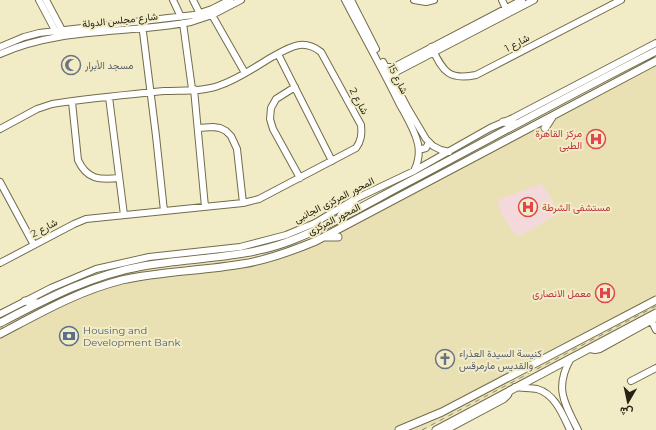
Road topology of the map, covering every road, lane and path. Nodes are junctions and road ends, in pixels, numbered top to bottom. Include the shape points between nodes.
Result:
1 (39, 0) edge
2 (46, 0) edge
3 (173, 0) edge
4 (193, 0) edge
5 (214, 0) edge
6 (230, 0) edge
7 (241, 0) edge
8 (345, 0) edge
9 (351, 0) edge
10 (414, 0) edge
11 (434, 0) edge
12 (502, 0) edge
13 (522, 0) edge
14 (534, 0) edge
15 (621, 0) edge
16 (220, 7) junction
17 (507, 11) junction
18 (200, 14) junction
19 (212, 15) junction
20 (182, 20) junction
21 (142, 24) junction
22 (63, 33) junction
23 (56, 34) junction
24 (656, 43) edge
25 (0, 47) edge
26 (432, 50) junction
27 (656, 51) edge
28 (0, 54) edge
29 (278, 54) junction
30 (377, 55) junction
31 (656, 61) edge
32 (634, 62) junction
33 (386, 67) junction
34 (644, 67) junction
35 (245, 73) junction
36 (394, 81) junction
37 (295, 87) junction
38 (193, 89) junction
39 (150, 93) junction
40 (109, 97) junction
41 (72, 102) junction
42 (554, 115) junction
43 (503, 122) junction
44 (517, 124) junction
45 (198, 128) junction
46 (545, 128) dead end
47 (0, 129) edge
48 (429, 142) junction
49 (418, 149) junction
50 (448, 152) junction
51 (332, 162) junction
52 (414, 171) junction
53 (119, 178) junction
54 (300, 178) junction
55 (0, 182) edge
56 (355, 199) junction
57 (243, 203) junction
58 (206, 207) junction
59 (164, 211) junction
60 (124, 215) junction
61 (337, 219) junction
62 (324, 237) junction
63 (338, 237) dead end
64 (34, 245) junction
65 (207, 259) junction
66 (182, 261) junction
67 (0, 262) edge
68 (221, 267) junction
69 (197, 270) junction
70 (656, 300) edge
71 (25, 301) junction
72 (38, 303) junction
73 (47, 309) junction
74 (656, 313) edge
75 (0, 314) edge
76 (654, 319) edge
77 (42, 320) dead end
78 (616, 321) junction
79 (0, 323) edge
80 (656, 330) edge
81 (622, 332) junction
82 (0, 334) edge
83 (590, 349) junction
84 (572, 358) junction
85 (656, 368) edge
86 (631, 381) dead end
87 (512, 389) junction
88 (399, 430) edge
89 (436, 430) edge
90 (446, 430) edge
91 (570, 430) edge
92 (578, 430) edge

1 - 23 street
2 - 22 street
3 - 20 street
4 - 18 street
5 - 16 street
6 - 16 street, شارع مجلس الدولة
7 - 16 street, شارع مجلس الدولة
8 - 30 street, شارع 15
9 - 30 street, شارع 15
10 - 11 street
12 - 17 street
13 - 17 street
14 - 17 street
15 - 26 street, شارع 1 via 476,75 464,78 452,76 442,69
16 - 18 street, شارع مجلس الدولة
16 - 19 street, شارع مجلس الدولة
17 - 26 street
18 - 20 street, شارع مجلس الدولة
19 - 20 street, شارع مجلس الدولة
19 - 35 street
20 - 21 street, شارع مجلس الدولة
20 - 38 street
21 - 22 street, شارع مجلس الدولة
21 - 39 street
22 - 23 street, شارع مجلس الدولة
23 - 25 street, شارع مجلس الدولة via 39,33
23 - 28 street, شارع مجلس الدولة
24 - 43 street, المحور المركزى الجانبى
26 - 33 street
26 - 36 street via 396,72
27 - 32 main road, المحور المركزى
29 - 35 street, شارع 2
29 - 37 street
29 - 51 street, شارع 2 via 304,44 313,46 321,52 361,126 362,134 356,148
30 - 33 street, شارع 15
30 - 49 street, شارع 15 via 412,127
31 - 34 main road, المحور المركزى
32 - 34 main road via 643,62
32 - 44 main road, المحور المركزى
33 - 36 street, شارع 15
34 - 42 main road, المحور المركزى via 637,75
35 - 38 street, شارع 2 via 216,87
36 - 48 street, شارع 15 via 421,133
37 - 51 street
37 - 54 street via 276,99 271,108 270,119
38 - 39 street, شارع 2
38 - 45 street
39 - 40 street, شارع 2
39 - 59 street
40 - 41 street, شارع 2
40 - 53 street
41 - 47 street, شارع 2 via 44,106
41 - 53 street via 78,160 81,166 92,176
42 - 46 main road
42 - 62 main road, المحور المركزى via 524,135
43 - 44 main road
43 - 50 street, المحور المركزى الجانبى
44 - 61 main road, المحور المركزى
45 - 57 street via 220,128 232,136 237,149
45 - 58 street
48 - 49 street via 426,148
48 - 50 street, شارع 15
49 - 52 street, شارع 15
50 - 52 street, المحور المركزى الجانبى
51 - 54 street, شارع 2
52 - 56 street, المحور المركزى الجانبى
53 - 60 street
54 - 57 street, شارع 2 via 266,196
55 - 64 street
56 - 61 main road
56 - 71 street, المحور المركزى الجانبى via 315,223 270,240 240,247 149,257 96,269
57 - 58 street, شارع 2
58 - 59 street, شارع 2
59 - 60 street, شارع 2
60 - 64 street, شارع 2 via 80,221
61 - 65 main road, المحور المركزى via 277,246
62 - 63 main road
62 - 68 main road, المحور المركزى via 280,255
64 - 67 street, شارع 2
65 - 66 main road, المحور المركزى
65 - 68 main road via 205,263 208,266
66 - 69 main road via 197,263
66 - 72 main road, المحور المركزى via 142,266 108,275 79,284
68 - 69 main road, المحور المركزى
69 - 73 main road, المحور المركزى via 166,272 122,280 82,293
70 - 78 main road
71 - 72 main road
71 - 75 street, المحور المركزى الجانبى
72 - 79 main road, المحور المركزى
73 - 77 main road
73 - 82 main road, المحور المركزى
74 - 81 main road
76 - 80 street
76 - 83 street via 600,349
78 - 81 main road
78 - 88 main road via 578,337 442,412
81 - 83 main road
83 - 84 main road
84 - 87 main road
84 - 92 street via 562,378 562,392
85 - 86 street
87 - 89 main road
87 - 90 street via 504,399
87 - 91 street via 538,390 550,396

